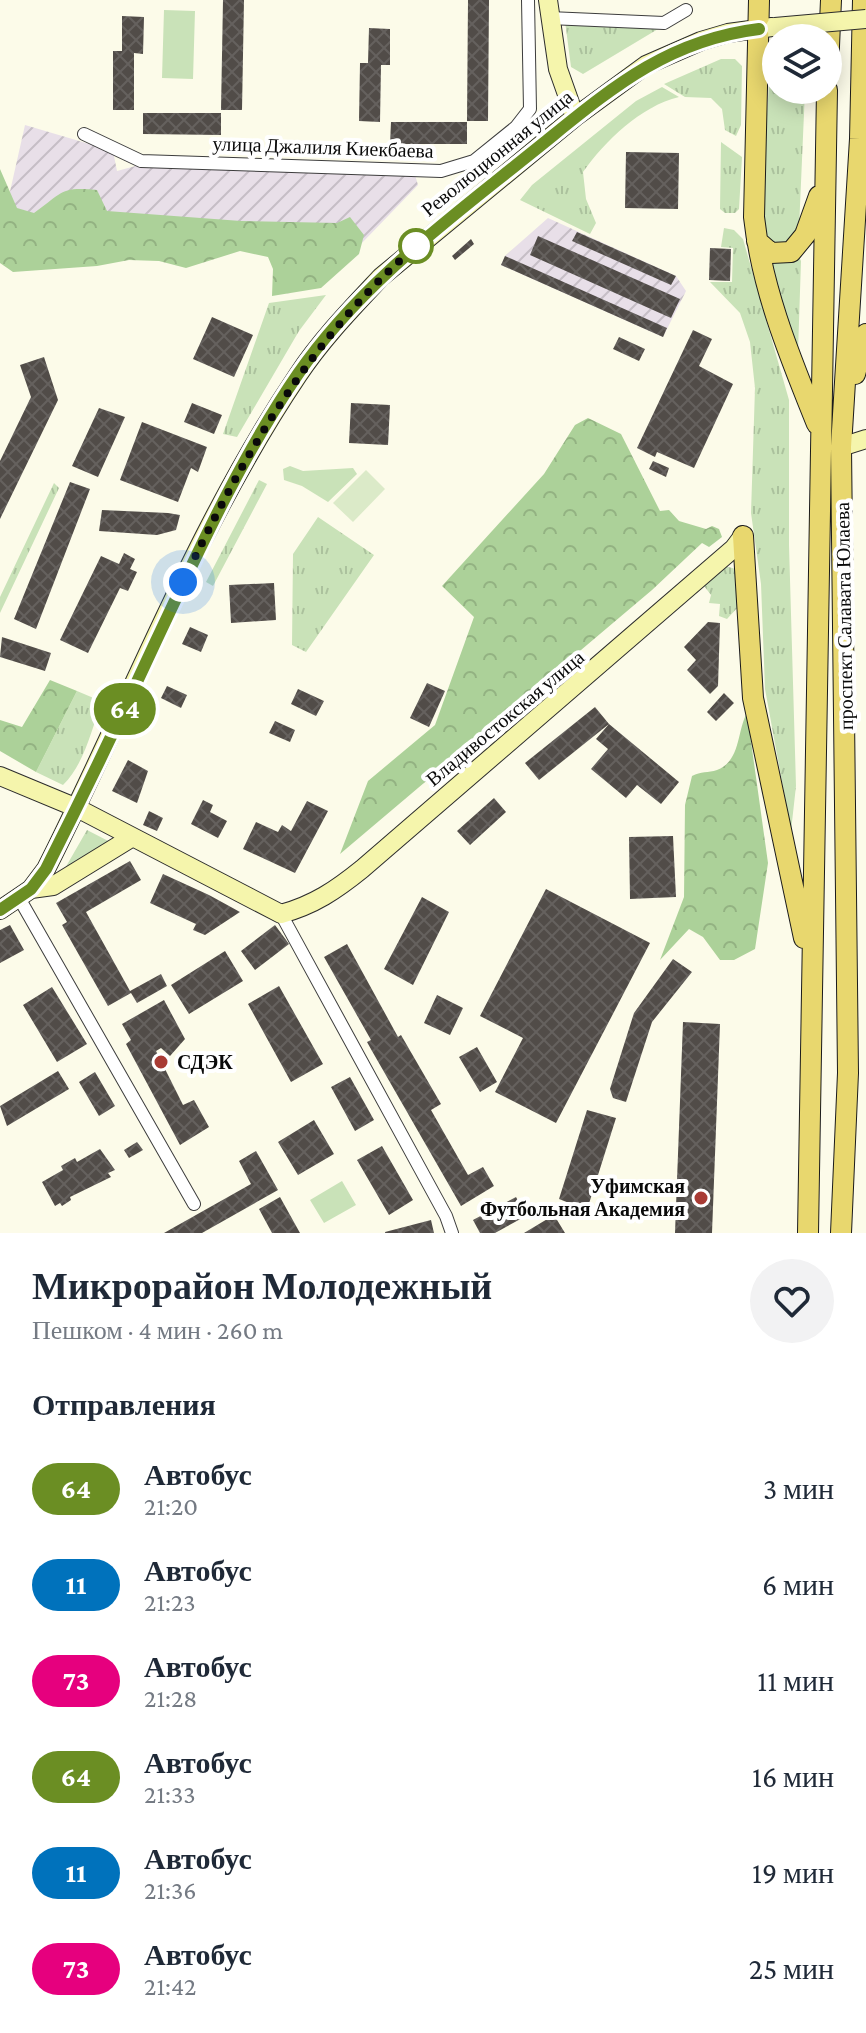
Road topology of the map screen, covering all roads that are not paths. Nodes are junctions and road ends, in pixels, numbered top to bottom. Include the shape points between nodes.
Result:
1 (528, 0) edge
2 (759, 0) edge
3 (831, 0) edge
4 (863, 0) edge
5 (549, 9) edge
6 (686, 10) dead end
7 (866, 19) edge
8 (766, 24) edge
9 (811, 24) edge
10 (830, 24) edge
11 (762, 29) edge
12 (762, 48) edge
13 (827, 104) edge
14 (575, 117) junction
15 (84, 134) dead end
16 (863, 147) edge
17 (824, 181) junction
18 (757, 241) junction
19 (866, 334) edge
20 (845, 413) junction
21 (821, 435) junction
22 (866, 439) edge
23 (841, 447) junction
24 (743, 536) joint
25 (722, 558) junction
26 (748, 574) junction
27 (0, 776) edge
28 (77, 808) junction
29 (131, 838) junction
30 (25, 893) junction
31 (0, 910) edge
32 (281, 914) junction
33 (812, 978) junction
34 (194, 1204) dead end
35 (807, 1230) edge
36 (452, 1233) edge
37 (841, 1233) edge

1 - 15 street, улица Джалиля Киекбаева via 530,109 505,137 464,166 441,171 141,161
2 - 8 main road
3 - 10 main road
4 - 16 main road, проспект Салавата Юлаева
5 - 6 street via 664,23
5 - 14 main road via 558,69
7 - 9 main road, Революционная улица, bridge
11 - 14 main road, Революционная улица via 728,33 670,52
12 - 18 main road via 755,77
13 - 17 main road, проспект Салавата Юлаева
14 - 28 main road, Революционная улица via 381,277 299,372 249,453
16 - 20 main road, проспект Салавата Юлаева
17 - 18 main road via 805,235 791,252 771,253
17 - 21 main road, проспект Салавата Юлаева
18 - 21 main road via 783,339
19 - 20 main road
20 - 23 main road, проспект Салавата Юлаева
21 - 33 main road, проспект Салавата Юлаева
22 - 23 main road
23 - 37 main road, проспект Салавата Юлаева via 848,1073
24 - 25 main road, Владивостокская улица
24 - 26 main road
25 - 26 main road via 734,557
25 - 32 main road, Владивостокская улица via 362,869 305,908
26 - 33 main road via 753,698
27 - 28 main road
28 - 29 main road
28 - 30 main road, Революционная улица via 46,869
29 - 30 main road via 53,886
29 - 32 main road
30 - 31 main road, Революционная улица
30 - 34 street
32 - 36 street
33 - 35 main road, проспект Салавата Юлаева

